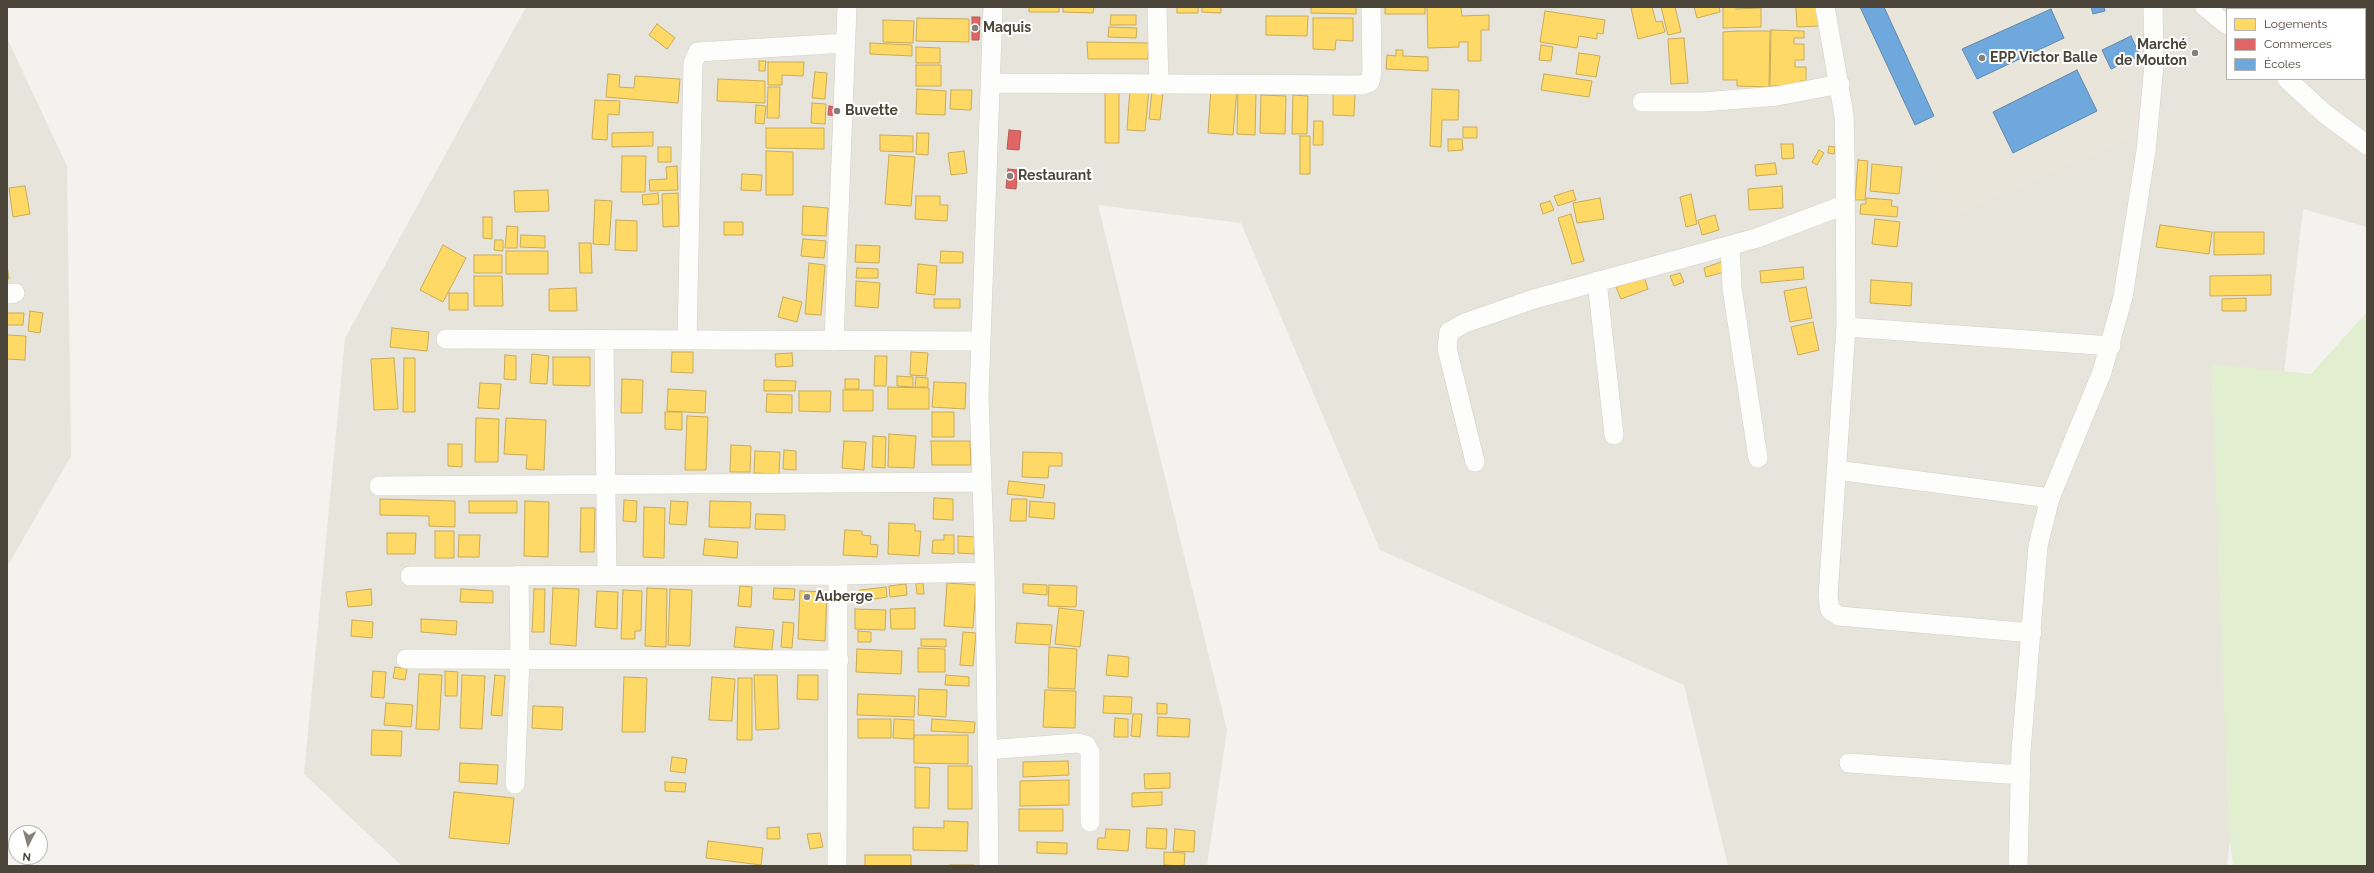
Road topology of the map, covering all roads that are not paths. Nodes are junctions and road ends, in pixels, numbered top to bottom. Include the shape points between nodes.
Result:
1 (847, 7) edge
2 (993, 7) edge
3 (1157, 7) edge
4 (1371, 7) edge
5 (1825, 7) edge
6 (2154, 7) edge
7 (2205, 7) edge
8 (2226, 24) edge
9 (846, 43) junction
10 (2288, 80) edge
11 (990, 83) junction
12 (1840, 84) junction
13 (1159, 85) junction
14 (1642, 102) dead end
15 (2367, 145) edge
16 (1844, 205) junction
17 (1730, 246) junction
18 (1597, 281) junction
19 (1846, 327) junction
20 (446, 339) dead end
21 (604, 340) junction
22 (687, 340) junction
23 (834, 341) junction
24 (980, 341) junction
25 (2111, 346) junction
26 (1614, 435) dead end
27 (1758, 458) dead end
28 (1475, 462) dead end
29 (1836, 470) junction
30 (982, 482) junction
31 (605, 485) junction
32 (379, 486) dead end
33 (2050, 498) junction
34 (985, 572) junction
35 (607, 575) junction
36 (838, 575) junction
37 (410, 576) dead end
38 (519, 576) junction
39 (2032, 633) junction
40 (520, 658) junction
41 (406, 659) dead end
42 (839, 660) junction
43 (987, 750) junction
44 (1849, 763) dead end
45 (2021, 775) junction
46 (515, 784) dead end
47 (1090, 822) dead end
48 (837, 866) edge
49 (989, 866) edge
50 (2018, 866) edge

1 - 9 street
2 - 11 street
3 - 13 street
4 - 13 street via 1372,72 1370,82 1366,84
5 - 12 street
6 - 25 street via 2154,65 2146,152 2123,297
7 - 8 street
9 - 22 street via 698,52 693,63
9 - 23 street
10 - 15 street via 2325,114
11 - 13 street
11 - 24 street
12 - 14 street via 1777,96 1702,102
12 - 16 street via 1844,115
16 - 17 street
16 - 19 street
17 - 18 street
17 - 27 street via 1738,327
18 - 26 street
18 - 28 street via 1465,322 1449,332 1447,348
19 - 25 street
19 - 29 street
20 - 21 street
21 - 22 street
21 - 31 street
22 - 23 street
23 - 24 street
24 - 30 street via 979,439
25 - 33 street
29 - 33 street
29 - 39 street via 1828,596 1830,610 1839,616
30 - 31 street
30 - 34 street
31 - 32 street
31 - 35 street
33 - 39 street via 2038,546
34 - 36 street
34 - 43 street
35 - 36 street
35 - 38 street
36 - 42 street
37 - 38 street
38 - 40 street
39 - 45 street
40 - 41 street
40 - 42 street
40 - 46 street
42 - 48 street
43 - 47 street via 1086,744 1090,752
43 - 49 street
44 - 45 street
45 - 50 street

